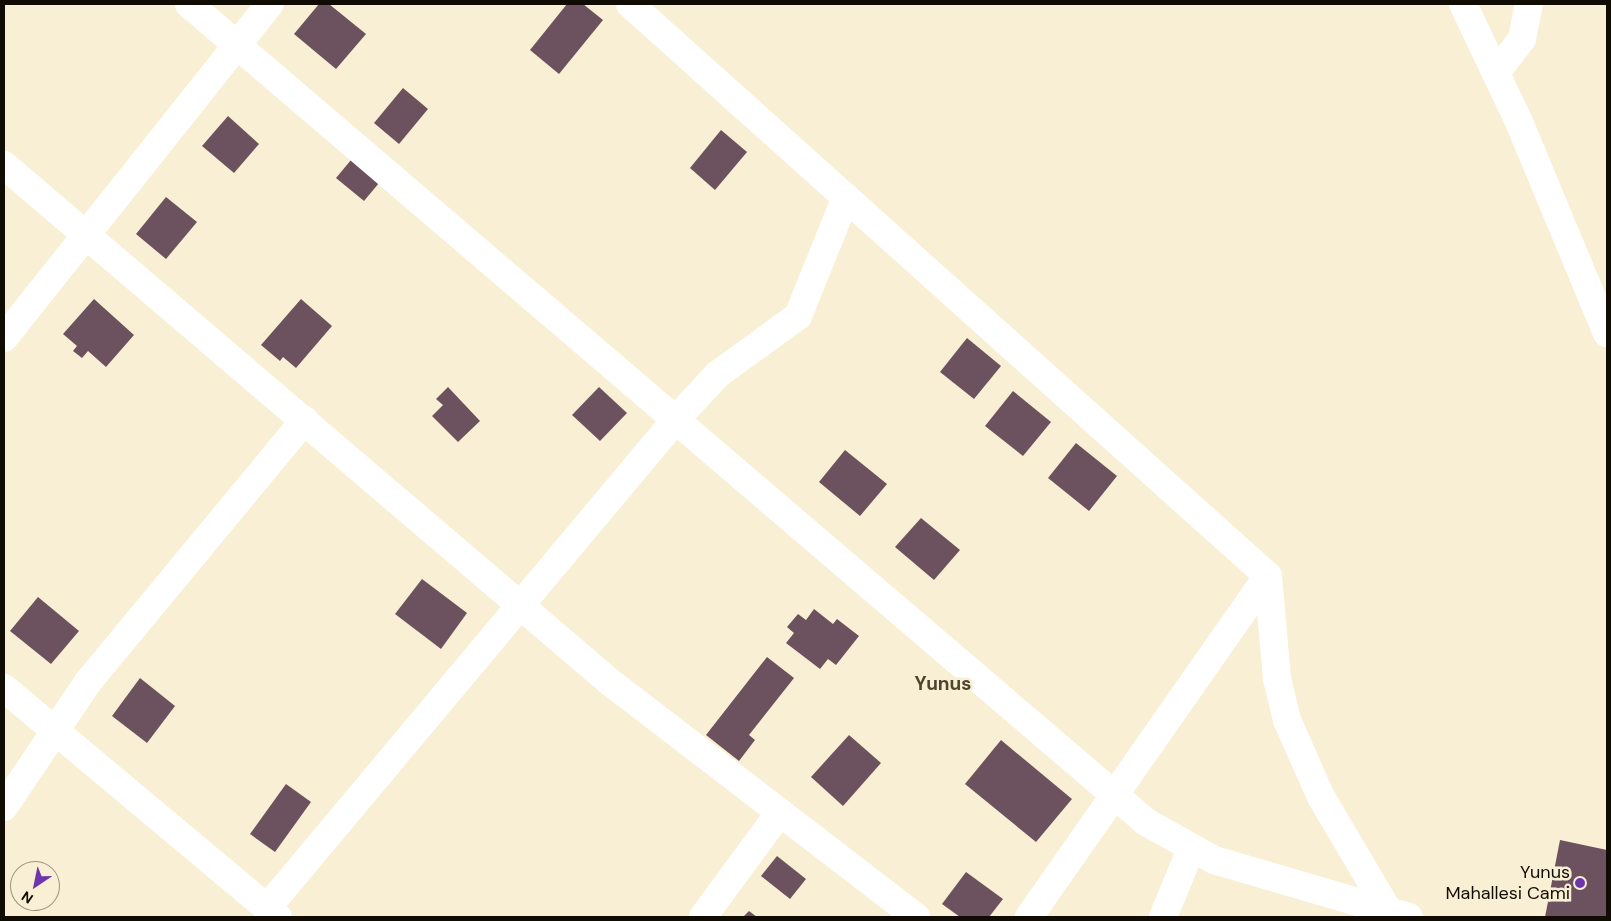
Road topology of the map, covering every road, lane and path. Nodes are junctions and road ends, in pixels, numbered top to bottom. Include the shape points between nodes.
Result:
1 (189, 4) edge
2 (270, 4) edge
3 (630, 4) edge
4 (1464, 4) edge
5 (1529, 4) edge
6 (238, 45) junction
7 (1496, 73) junction
8 (4, 165) edge
9 (846, 197) junction
10 (87, 234) junction
11 (1607, 333) edge
12 (4, 338) edge
13 (677, 418) junction
14 (305, 420) junction
15 (1268, 576) junction
16 (521, 605) junction
17 (4, 688) edge
18 (54, 731) junction
19 (1114, 793) junction
20 (4, 807) edge
21 (780, 812) junction
22 (1191, 849) junction
23 (273, 913) edge
24 (1396, 915) edge
25 (702, 917) edge
26 (916, 917) edge
27 (1028, 917) edge
28 (1163, 917) edge

1 - 6 street
2 - 6 street
3 - 9 street
4 - 7 street
5 - 7 street via 1522,39
6 - 10 street
6 - 13 street
7 - 11 street
8 - 10 street
9 - 13 street via 798,316 718,374
9 - 15 street
10 - 12 street
10 - 14 street
13 - 16 street
13 - 19 street
14 - 16 street
14 - 18 street via 88,682
15 - 19 street
15 - 24 street via 1277,679 1287,720 1321,797
16 - 21 street via 610,682
16 - 23 street
17 - 18 street
18 - 20 street
18 - 23 street
19 - 22 street via 1146,822
19 - 27 street
21 - 25 street
21 - 26 street
22 - 24 street via 1214,860
22 - 28 street

